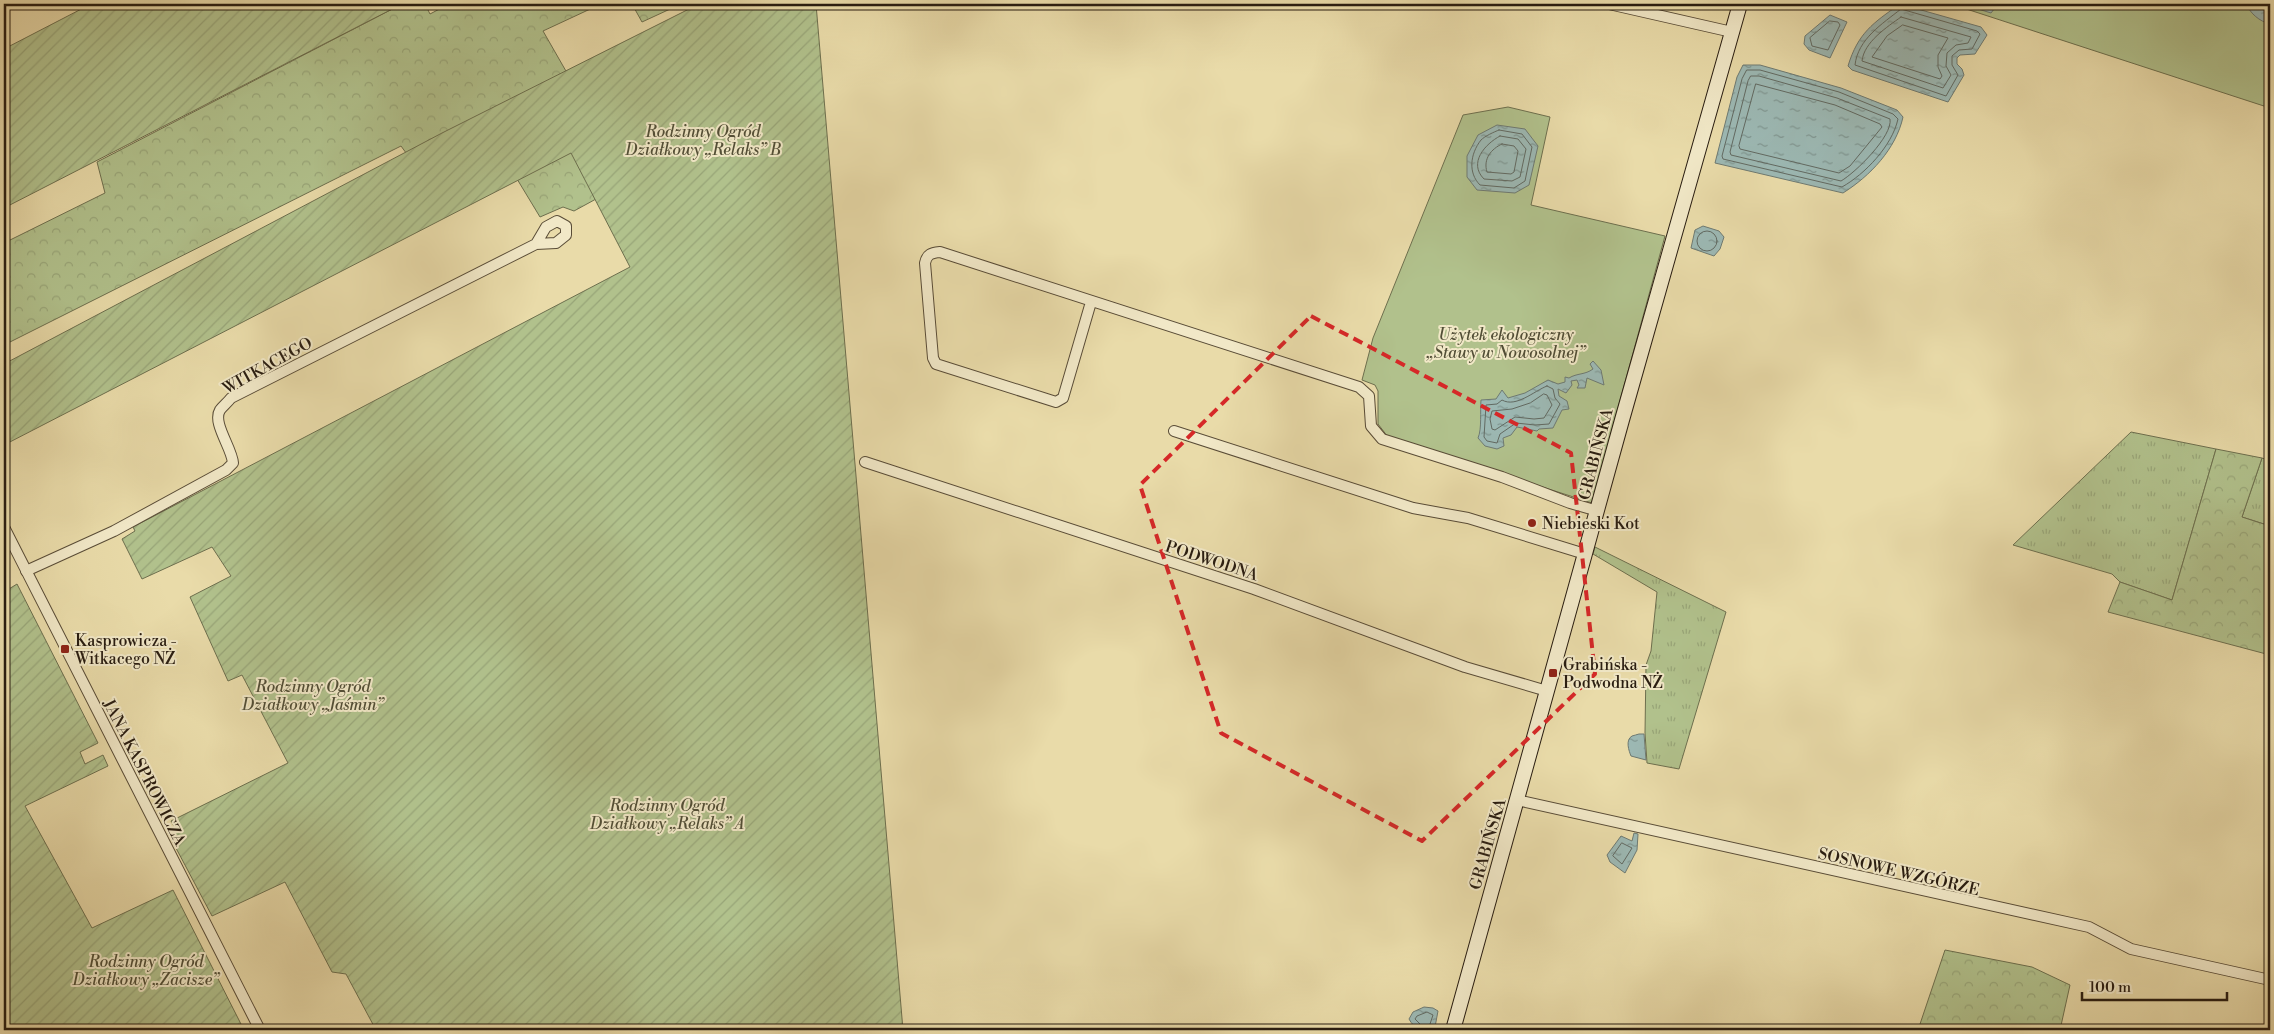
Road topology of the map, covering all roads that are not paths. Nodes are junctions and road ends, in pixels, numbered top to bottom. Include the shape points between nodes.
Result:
1 (1609, 4) edge
2 (1740, 4) edge
3 (1732, 32) junction
4 (536, 244) dead end
5 (1091, 302) junction
6 (1174, 431) dead end
7 (865, 462) dead end
8 (1598, 511) junction
9 (4, 528) edge
10 (1585, 554) junction
11 (26, 571) junction
12 (1547, 691) junction
13 (1517, 800) junction
14 (2270, 980) edge
15 (260, 1030) edge
16 (1453, 1030) edge

1 - 3 street
2 - 3 street, GRABIŃSKA
3 - 8 street, GRABIŃSKA
4 - 11 street, WITKACEGO via 231,398 219,411 217,420 232,456 233,464 226,470 114,531
5 - 5 street via 940,252 930,254 925,263 936,364 1056,402 1063,398
5 - 8 street via 1359,387 1369,396 1371,426 1382,439
6 - 10 street via 1413,508 1468,518
7 - 12 street, PODWODNA via 1254,589 1466,668
8 - 10 street, GRABIŃSKA
9 - 11 street, JANA KASPROWICZA
10 - 12 street, GRABIŃSKA
11 - 15 street, JANA KASPROWICZA
12 - 13 street, GRABIŃSKA
13 - 14 street, SOSNOWE WZGÓRZE via 2089,927 2131,949
13 - 16 street, GRABIŃSKA

